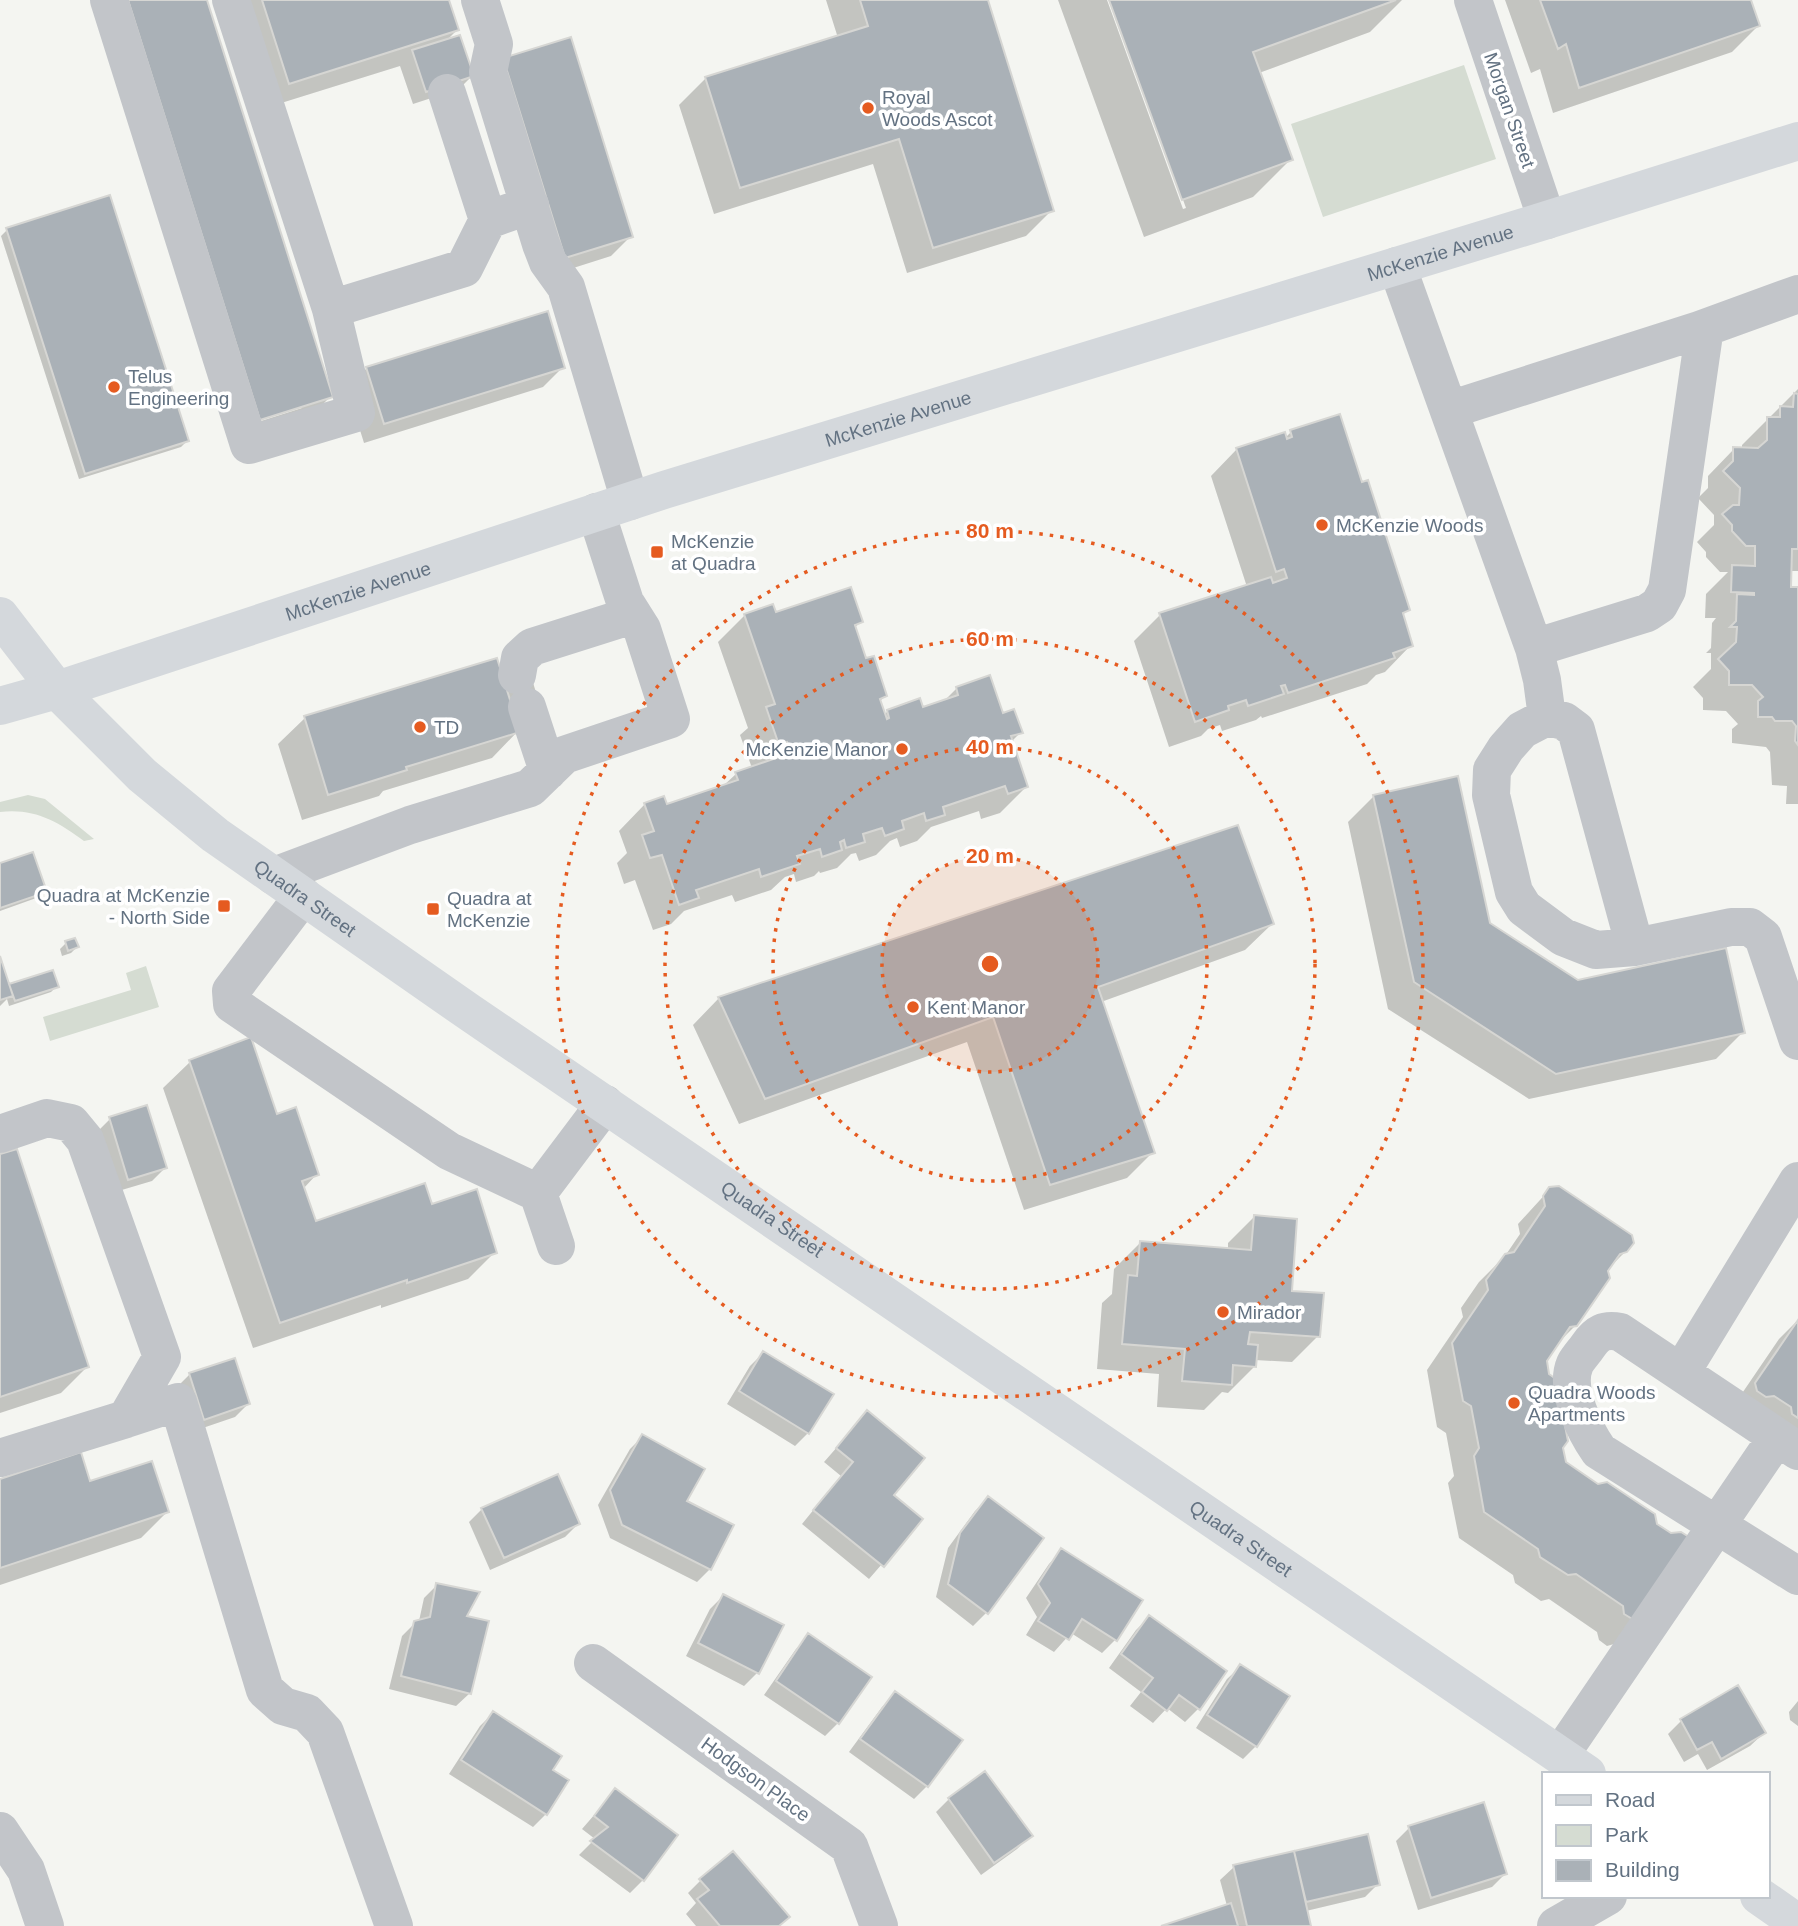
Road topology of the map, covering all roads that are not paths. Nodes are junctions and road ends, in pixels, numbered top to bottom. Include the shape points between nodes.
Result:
1 (109, 0) edge
2 (231, 0) edge
3 (480, 0) edge
4 (1473, 0) edge
5 (447, 93) dead end
6 (1798, 141) edge
7 (530, 205) junction
8 (488, 220) junction
9 (1547, 220) junction
10 (1397, 266) junction
11 (1798, 293) edge
12 (331, 309) junction
13 (1699, 330) junction
14 (1449, 410) junction
15 (613, 507) junction
16 (633, 615) junction
17 (0, 616) edge
18 (1534, 648) junction
19 (57, 690) junction
20 (0, 706) edge
21 (1547, 717) junction
22 (548, 771) junction
23 (289, 886) junction
24 (1635, 947) junction
25 (1798, 1041) edge
26 (605, 1104) junction
27 (0, 1134) edge
28 (1798, 1181) edge
29 (538, 1193) junction
30 (556, 1246) dead end
31 (1682, 1371) junction
32 (125, 1419) junction
33 (1787, 1444) edge
34 (0, 1458) edge
35 (1718, 1526) junction
36 (1798, 1576) edge
37 (593, 1663) dead end
38 (1574, 1764) edge
39 (0, 1831) edge
40 (1605, 1898) edge
41 (1762, 1898) edge
42 (1798, 1923) edge
43 (45, 1926) edge
44 (394, 1926) edge
45 (879, 1926) edge
46 (1556, 1926) edge

1 - 12 street via 249,445 356,413
2 - 12 street
3 - 7 street via 494,44 488,72
4 - 9 street, Morgan Street
5 - 8 street
6 - 9 main road, McKenzie Avenue
7 - 8 street
7 - 15 street via 548,262 566,288
8 - 12 street via 464,268
9 - 10 main road, McKenzie Avenue
10 - 14 street
10 - 15 main road, McKenzie Avenue
11 - 13 street
13 - 14 street
13 - 18 street via 1703,341 1667,590 1659,605 1647,613
14 - 18 street
15 - 16 street via 625,602
15 - 19 main road, McKenzie Avenue
16 - 22 street via 532,647 520,658 522,691
16 - 22 street via 642,629 671,719 564,755
17 - 19 main road, Quadra Street
18 - 21 street
19 - 20 main road, McKenzie Avenue
19 - 23 main road, Quadra Street via 173,802
21 - 24 street via 1576,730
21 - 24 street via 1521,730 1492,770 1491,795 1514,892 1524,908 1563,937 1596,950
22 - 23 street via 530,788 410,825
23 - 26 main road, Quadra Street
23 - 29 street via 231,991 232,1004 449,1151
24 - 25 street via 1750,927 1763,937
26 - 29 street
26 - 38 main road, Quadra Street
27 - 32 street via 47,1118 71,1123 85,1140 162,1357
28 - 31 street
29 - 30 street
31 - 33 street
31 - 35 street via 1620,1332 1607,1329 1595,1336 1574,1366 1573,1396 1586,1432 1599,1451
32 - 34 street
32 - 44 street via 178,1402 265,1690 283,1706 307,1713 325,1732
33 - 35 street
35 - 36 street
35 - 38 street
37 - 45 street, Hodgson Place via 849,1846
39 - 43 street via 26,1870
40 - 46 street
41 - 42 main road

